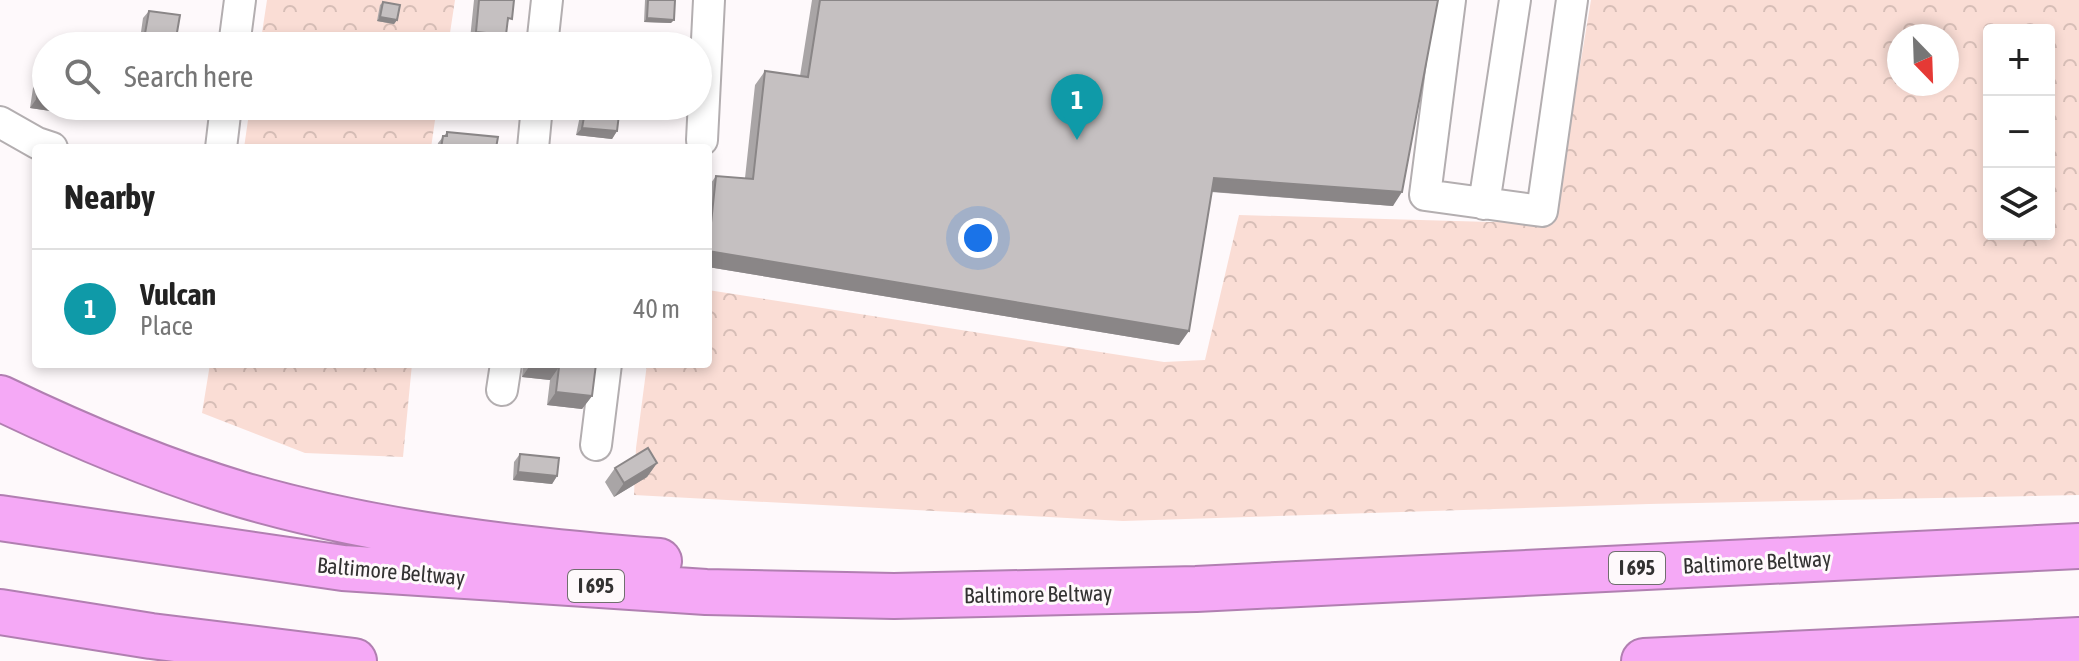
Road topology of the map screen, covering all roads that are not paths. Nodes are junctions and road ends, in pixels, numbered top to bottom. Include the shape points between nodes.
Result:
1 (240, 0) edge
2 (547, 0) edge
3 (709, 0) edge
4 (1450, 0) edge
5 (1515, 0) edge
6 (1572, 0) edge
7 (236, 32) edge
8 (544, 32) edge
9 (707, 32) edge
10 (224, 120) edge
11 (536, 120) edge
12 (703, 120) edge
13 (0, 122) edge
14 (702, 140) dead end
15 (40, 144) edge
16 (221, 144) edge
17 (533, 144) edge
18 (1484, 204) junction
19 (606, 368) edge
20 (0, 398) edge
21 (596, 445) dead end
22 (0, 518) edge
23 (2079, 546) edge
24 (1196, 589) junction
25 (0, 612) edge
26 (2079, 640) edge
27 (354, 661) edge
28 (1644, 661) edge

1 - 7 street
2 - 8 street
3 - 9 street
4 - 18 street via 1425,195
5 - 18 street
6 - 18 street via 1542,211
10 - 16 street
11 - 17 street
12 - 14 street
13 - 15 street
19 - 21 street
20 - 24 highway via 97,443 214,485 323,515 481,543 814,573
22 - 24 highway, Baltimore Beltway / I 695 via 343,568 528,582 894,596
23 - 24 highway, Baltimore Beltway / I 695
25 - 27 highway
26 - 28 highway

